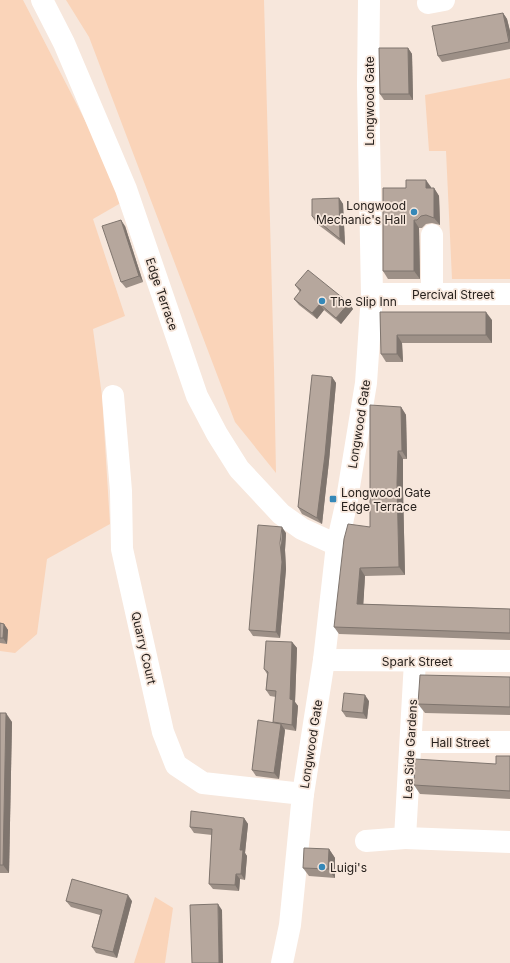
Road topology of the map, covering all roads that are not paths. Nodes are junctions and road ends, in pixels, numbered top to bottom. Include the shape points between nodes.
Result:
1 (42, 0) edge
2 (369, 0) edge
3 (432, 235) dead end
4 (372, 294) junction
5 (432, 294) junction
6 (510, 294) edge
7 (113, 396) dead end
8 (337, 545) junction
9 (324, 660) junction
10 (415, 661) junction
11 (510, 661) edge
12 (411, 742) junction
13 (510, 742) edge
14 (303, 794) junction
15 (405, 838) junction
16 (366, 841) dead end
17 (510, 842) edge
18 (282, 963) edge

1 - 8 street, Edge Terrace via 64,43 126,189 197,396 217,434 239,469 280,514 302,529
2 - 4 street, Longwood Gate
3 - 5 street
4 - 5 street, Percival Street
4 - 8 street, Longwood Gate via 366,383
5 - 6 street, Percival Street
7 - 14 street, Quarry Court via 121,492 122,550 163,732 176,765 203,783
8 - 9 street, Longwood Gate
9 - 10 street, Spark Street
9 - 14 street, Longwood Gate
10 - 11 street, Spark Street
10 - 12 street, Lea Side Gardens
12 - 13 street, Hall Street
12 - 15 street, Lea Side Gardens
14 - 18 street, Longwood Gate via 290,925
15 - 16 street
15 - 17 street

